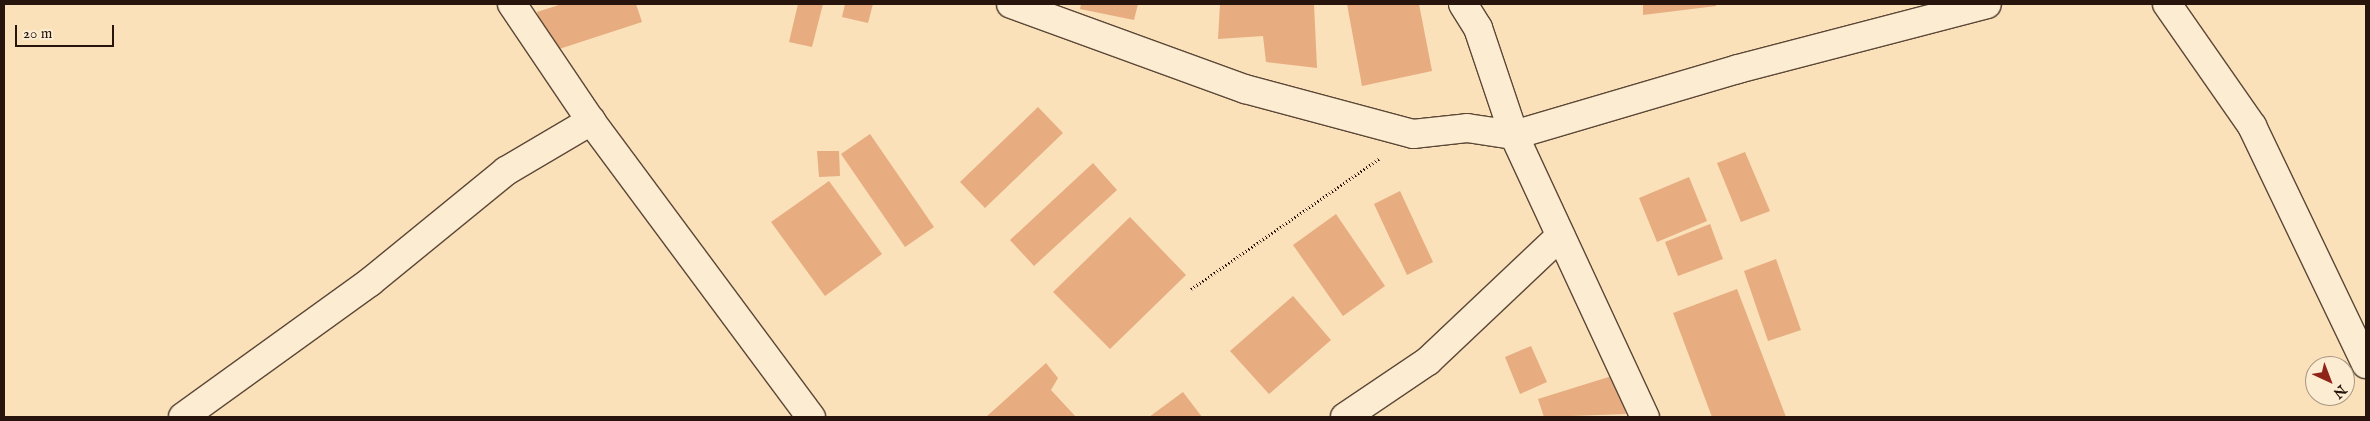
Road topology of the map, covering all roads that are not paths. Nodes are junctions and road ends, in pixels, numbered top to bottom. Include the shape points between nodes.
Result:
1 (512, 4) edge
2 (1011, 4) edge
3 (1463, 4) edge
4 (1987, 4) edge
5 (2167, 4) edge
6 (591, 121) junction
7 (1514, 135) junction
8 (1560, 236) junction
9 (2366, 364) edge
10 (184, 417) edge
11 (812, 417) edge
12 (1345, 417) edge
13 (1645, 417) edge

1 - 6 street
2 - 7 street via 1245,88 1413,134 1467,128
3 - 7 street via 1478,28
4 - 7 street via 1738,69
5 - 9 street via 2252,126
6 - 10 street via 506,170 370,282
6 - 11 street
7 - 8 street
8 - 12 street via 1428,361
8 - 13 street

